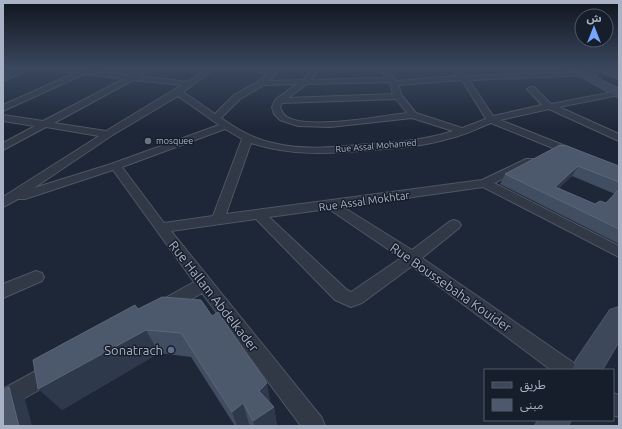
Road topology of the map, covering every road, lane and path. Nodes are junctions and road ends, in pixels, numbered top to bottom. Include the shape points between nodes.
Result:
1 (45, 89) edge
2 (109, 89) edge
3 (182, 89) edge
4 (251, 89) edge
5 (295, 89) edge
6 (395, 89) edge
7 (470, 89) edge
8 (531, 89) dead end
9 (618, 91) edge
10 (178, 92) junction
11 (398, 96) junction
12 (279, 101) junction
13 (551, 107) junction
14 (3, 108) edge
15 (413, 115) junction
16 (3, 118) edge
17 (216, 118) junction
18 (491, 120) junction
19 (44, 126) junction
20 (225, 126) junction
21 (462, 131) junction
22 (108, 134) junction
23 (619, 138) edge
24 (246, 139) junction
25 (3, 147) edge
26 (559, 147) junction
27 (586, 157) edge
28 (115, 166) junction
29 (485, 184) junction
30 (4, 202) edge
31 (333, 206) junction
32 (259, 215) junction
33 (218, 220) junction
34 (454, 225) dead end
35 (161, 228) junction
36 (619, 252) edge
37 (412, 258) junction
38 (36, 277) dead end
39 (205, 284) junction
40 (3, 291) edge
41 (151, 315) edge
42 (619, 318) edge
43 (64, 365) edge
44 (566, 369) edge
45 (587, 369) edge
46 (3, 400) edge
47 (314, 426) edge

1 - 14 street
2 - 19 street
3 - 10 street
4 - 17 street via 237,97
5 - 12 street
6 - 11 street
7 - 18 street
8 - 13 street
9 - 13 street, Rue Assal Mohamed
10 - 17 street, Rue Assal Mohamed
10 - 22 street
11 - 12 street
11 - 15 street
12 - 15 street via 276,107 281,117 307,125
13 - 18 street, Rue Assal Mohamed
13 - 23 street
15 - 21 street
16 - 19 street
17 - 20 street, Rue Assal Mohamed
18 - 21 street, Rue Assal Mohamed
18 - 26 street
19 - 22 street
19 - 25 street
20 - 24 street, Rue Assal Mohamed
20 - 28 street
21 - 24 street, Rue Assal Mohamed via 428,141 317,151 281,149
22 - 30 street
24 - 33 street
26 - 27 street
26 - 29 street, Rue Assal Mokhtar
28 - 30 street
28 - 35 street, Rue Hallam Abdelkader
29 - 31 street, Rue Assal Mokhtar
29 - 36 street
31 - 32 street, Rue Assal Mokhtar
31 - 37 street, Rue Boussebaha Kouider
32 - 33 street, Rue Assal Mokhtar
32 - 37 street via 351,300
33 - 35 street, Rue Assal Mokhtar
34 - 37 street
35 - 39 street, Rue Hallam Abdelkader
37 - 44 street, Rue Boussebaha Kouider
38 - 40 street
39 - 41 street
39 - 47 street, Rue Hallam Abdelkader
42 - 45 street
43 - 46 street

